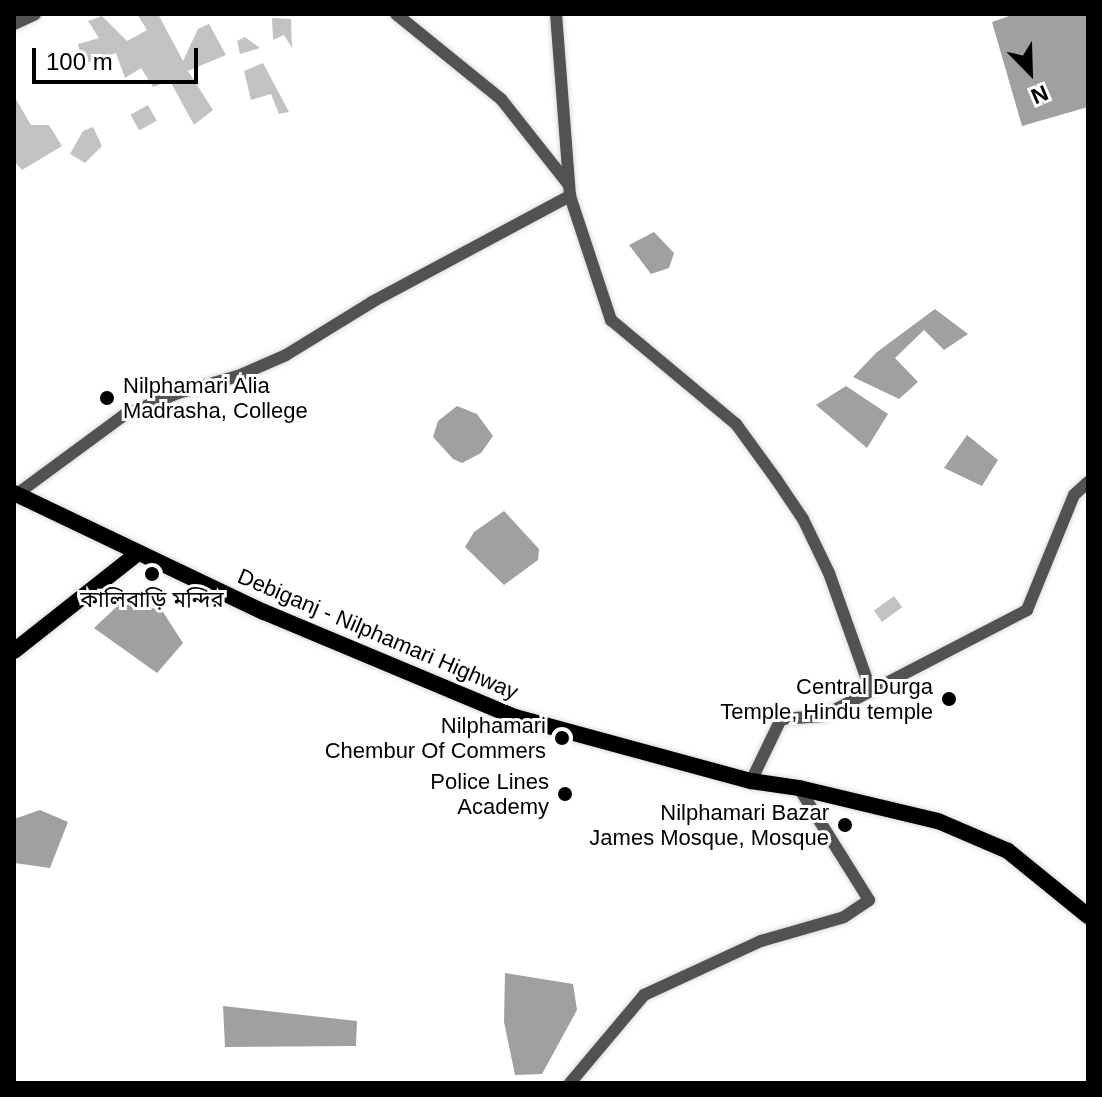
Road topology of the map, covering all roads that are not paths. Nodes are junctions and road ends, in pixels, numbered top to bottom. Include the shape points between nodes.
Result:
1 (35, 14) edge
2 (396, 14) edge
3 (556, 14) edge
4 (14, 24) edge
5 (570, 190) junction
6 (1088, 482) edge
7 (15, 494) edge
8 (138, 553) junction
9 (14, 651) edge
10 (871, 691) junction
11 (751, 781) junction
12 (799, 788) junction
13 (1088, 916) edge
14 (570, 1083) edge

1 - 4 street
2 - 5 street via 501,99
3 - 5 street
5 - 7 street via 286,355 124,415
5 - 10 street via 611,320 736,424 803,519 829,573
6 - 10 street via 1074,495 1027,610
7 - 8 main road, Debiganj - Nilphamari Highway
8 - 9 main road
8 - 11 main road, Debiganj - Nilphamari Highway via 394,669 515,717
10 - 11 street via 823,716 781,719
11 - 12 main road, Debiganj - Nilphamari Highway
12 - 13 main road, Debiganj - Nilphamari Highway via 938,821 1008,851
12 - 14 street via 869,900 844,917 761,941 644,995

